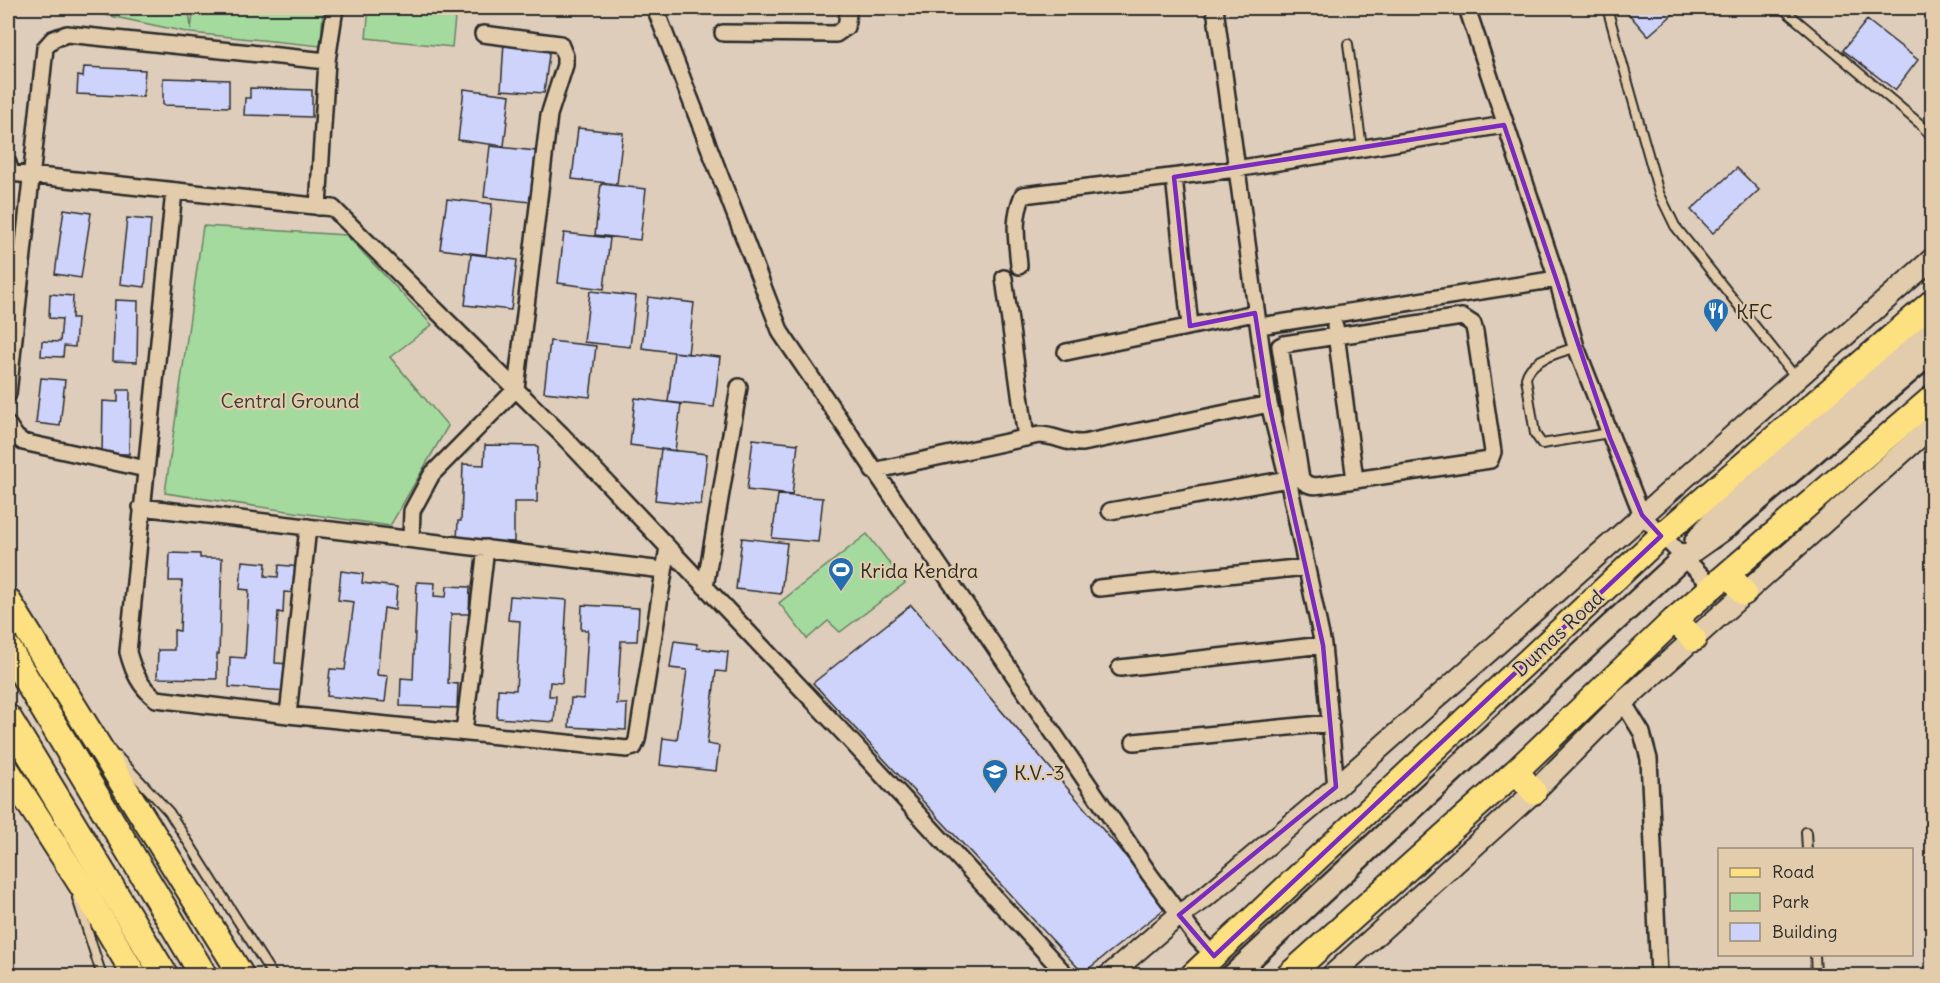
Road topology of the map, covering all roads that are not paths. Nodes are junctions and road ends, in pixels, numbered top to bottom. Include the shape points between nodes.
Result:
1 (335, 8) edge
2 (655, 8) edge
3 (847, 8) edge
4 (1215, 8) edge
5 (1467, 8) edge
6 (1607, 8) edge
7 (1782, 8) edge
8 (723, 33) dead end
9 (483, 34) dead end
10 (1348, 44) dead end
11 (327, 62) junction
12 (1504, 125) junction
13 (1932, 137) edge
14 (1362, 148) junction
15 (8, 163) edge
16 (1236, 169) junction
17 (32, 175) junction
18 (1174, 177) junction
19 (174, 191) junction
20 (318, 207) junction
21 (1932, 259) edge
22 (1019, 266) dead end
23 (1005, 278) dead end
24 (1557, 279) junction
25 (1464, 294) junction
26 (1932, 302) edge
27 (1333, 314) junction
28 (1468, 319) junction
29 (1258, 320) junction
30 (1190, 326) junction
31 (1932, 326) edge
32 (1336, 335) junction
33 (1576, 347) junction
34 (1066, 352) dead end
35 (1932, 352) edge
36 (1797, 380) junction
37 (739, 387) dead end
38 (516, 389) junction
39 (8, 394) edge
40 (1932, 398) edge
41 (1269, 404) junction
42 (8, 425) edge
43 (1932, 426) edge
44 (1609, 433) junction
45 (1026, 438) junction
46 (146, 469) junction
47 (873, 471) junction
48 (1288, 479) junction
49 (1355, 480) junction
50 (141, 507) junction
51 (1110, 512) dead end
52 (1642, 515) junction
53 (308, 526) junction
54 (1661, 536) junction
55 (411, 539) junction
56 (668, 547) junction
57 (486, 548) junction
58 (1683, 558) junction
59 (1306, 567) junction
60 (663, 570) junction
61 (1721, 580) junction
62 (705, 587) junction
63 (1100, 588) dead end
64 (1744, 593) junction
65 (8, 600) edge
66 (1674, 620) junction
67 (1694, 639) junction
68 (1323, 645) junction
69 (8, 649) edge
70 (1120, 668) dead end
71 (1623, 702) junction
72 (288, 715) junction
73 (80, 716) junction
74 (8, 718) edge
75 (1331, 723) junction
76 (464, 732) junction
77 (1134, 742) dead end
78 (8, 771) edge
79 (1516, 771) junction
80 (1335, 787) junction
81 (1534, 792) junction
82 (1806, 832) dead end
83 (1807, 848) edge
84 (65, 859) junction
85 (1179, 915) junction
86 (1214, 956) junction
87 (1815, 956) edge
88 (102, 975) edge
89 (135, 975) edge
90 (165, 975) edge
91 (204, 975) edge
92 (242, 975) edge
93 (273, 975) edge
94 (1067, 975) edge
95 (1108, 975) edge
96 (1192, 975) edge
97 (1232, 975) edge
98 (1288, 975) edge
99 (1331, 975) edge
100 (1659, 975) edge
101 (1816, 975) edge

1 - 11 street
2 - 47 street via 781,333
3 - 8 street via 846,27 836,34
4 - 16 street
5 - 12 street
6 - 36 lane via 1659,193 1675,226
7 - 13 lane
9 - 38 street via 560,44 565,56 549,115
10 - 14 lane
11 - 17 street via 59,35 45,48
11 - 20 street
12 - 14 street
12 - 24 street
14 - 16 street
15 - 17 street via 11,172
16 - 18 street
16 - 29 street
17 - 19 street
17 - 39 street
18 - 22 street via 1023,195 1015,224
18 - 30 street
19 - 20 street
19 - 46 street
20 - 38 street via 333,208
21 - 36 street
23 - 45 street
24 - 25 street
24 - 33 street
25 - 27 street
25 - 28 street
26 - 54 main road, Dumas Road
27 - 29 street
27 - 32 street
28 - 32 street via 1448,318
28 - 49 street via 1475,332 1493,452 1490,460
29 - 30 street
29 - 41 street
30 - 34 street
31 - 58 main road via 1717,515
32 - 49 street
32 - 49 street via 1284,344 1280,350 1301,479 1309,486
33 - 44 street
33 - 44 lane via 1533,364 1528,370 1535,434 1542,444
35 - 58 main road via 1728,526
36 - 52 street
37 - 62 street
38 - 55 street via 432,474 412,512
38 - 56 street
40 - 61 main road
41 - 45 street via 1083,443 1073,444 1050,435
41 - 48 street
42 - 46 street via 23,442
43 - 64 street
44 - 52 street
45 - 47 street
46 - 50 street
47 - 85 street
48 - 51 street
48 - 59 street
50 - 53 street
50 - 72 street via 128,652 145,690 156,699
52 - 54 street
52 - 80 street
53 - 55 street
53 - 72 street
54 - 58 street
54 - 86 main road, Dumas Road
55 - 57 street
56 - 60 street
56 - 62 street
57 - 60 street
57 - 76 street
58 - 61 street
58 - 97 main road
59 - 63 street
59 - 68 street
60 - 76 street via 634,747
61 - 64 main road
61 - 66 main road
62 - 94 street
64 - 67 street
65 - 73 main road
66 - 67 main road
66 - 79 main road
67 - 71 street
68 - 70 street
68 - 75 street
69 - 91 highway
71 - 81 street
71 - 100 street via 1642,734 1649,759
72 - 76 street
73 - 92 main road
73 - 93 lane via 169,812
74 - 90 highway
75 - 77 street
75 - 80 street
78 - 84 main road
79 - 81 main road
79 - 98 main road
80 - 85 street
81 - 99 street
82 - 83 lane
84 - 88 lane
84 - 89 main road
85 - 86 street
85 - 95 street
86 - 96 main road, Dumas Road
87 - 101 lane

